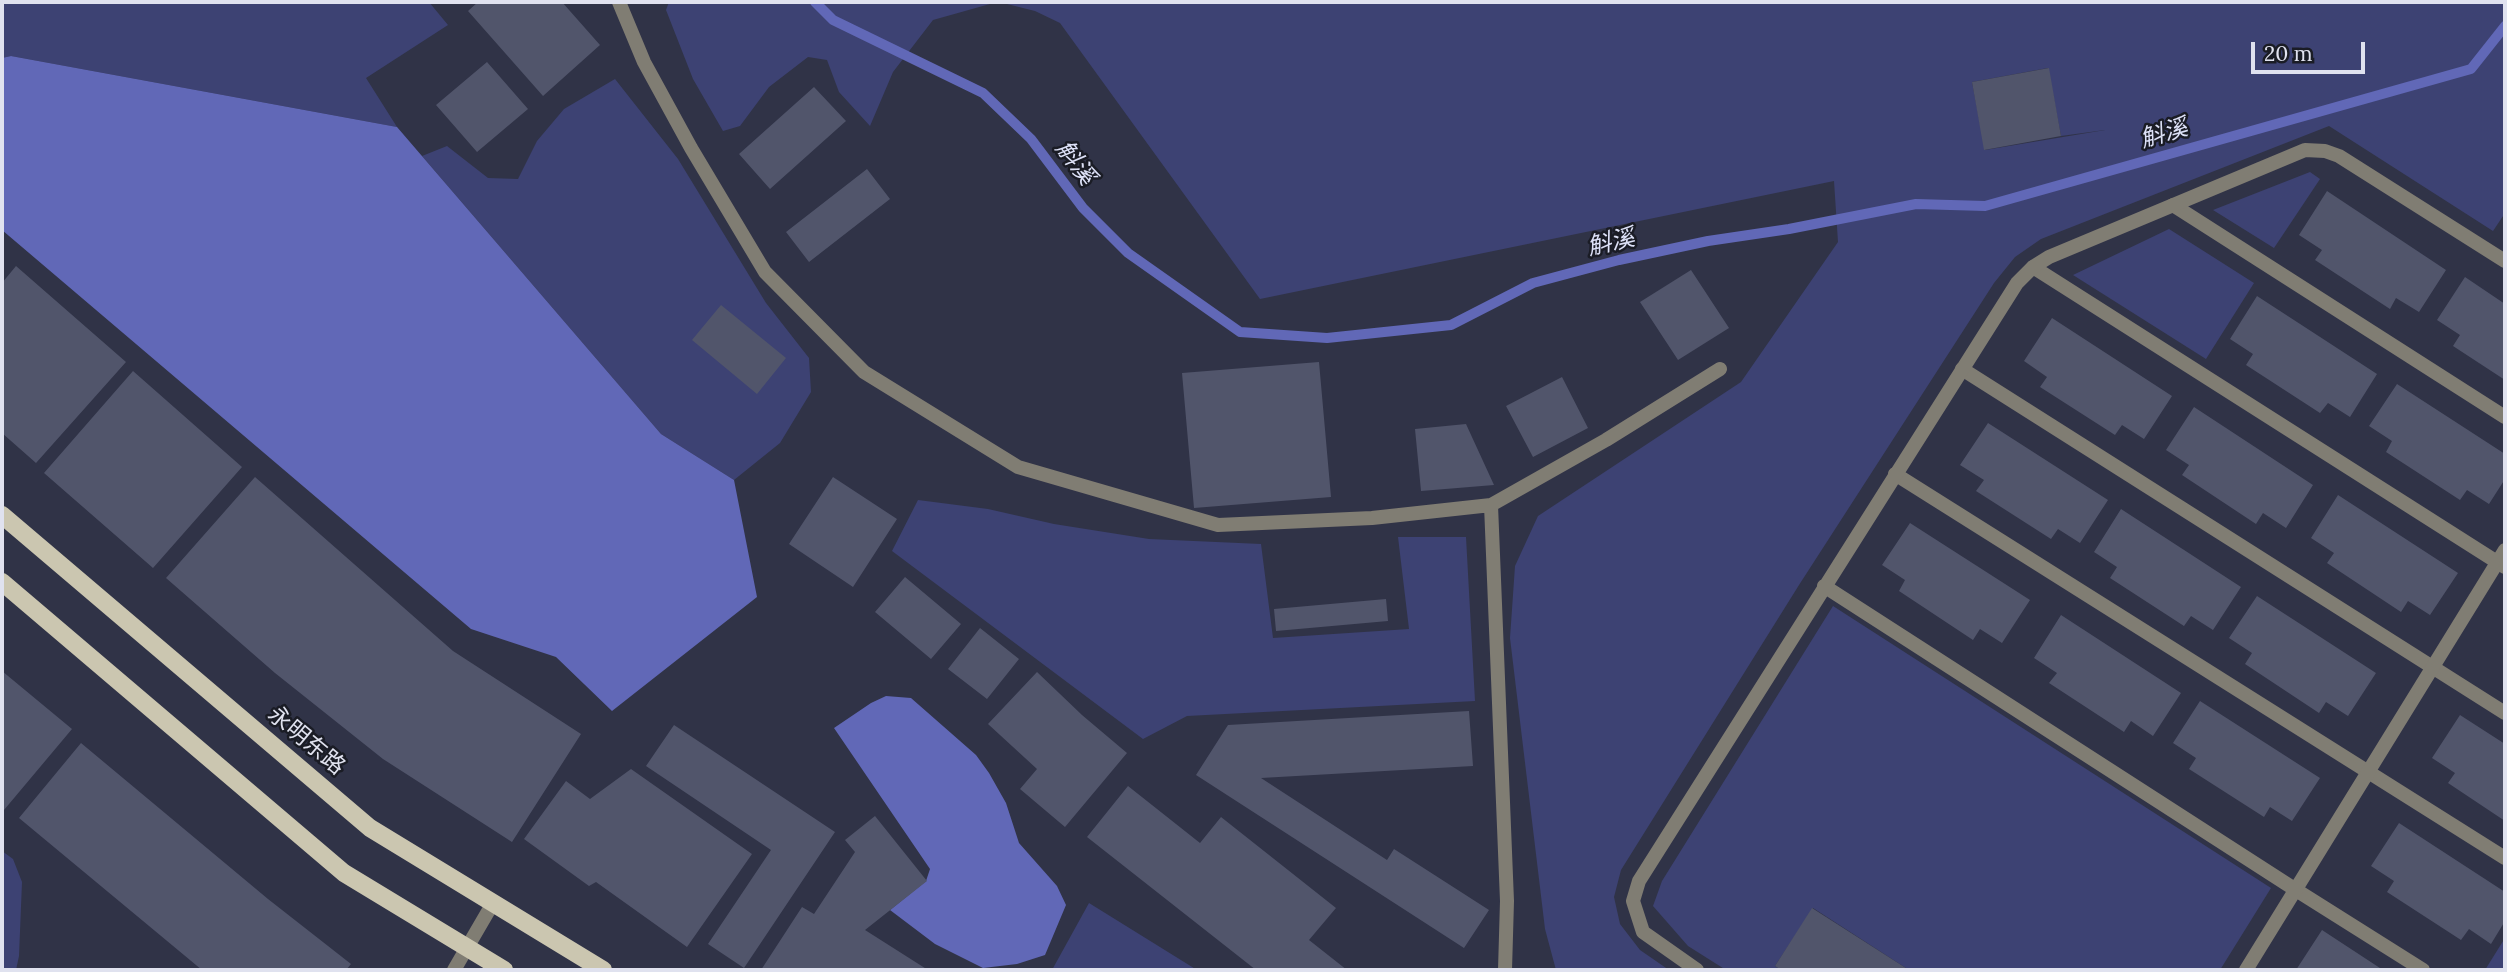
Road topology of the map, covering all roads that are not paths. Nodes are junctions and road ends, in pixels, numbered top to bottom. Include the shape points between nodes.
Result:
1 (619, 2) edge
2 (2172, 205) junction
3 (2505, 261) edge
4 (2033, 267) junction
5 (1720, 369) dead end
6 (1962, 369) junction
7 (2505, 417) edge
8 (1895, 474) junction
9 (1491, 505) junction
10 (2, 515) edge
11 (2503, 560) edge
12 (2, 582) edge
13 (1824, 586) junction
14 (2433, 667) junction
15 (2505, 713) edge
16 (2369, 772) junction
17 (2505, 858) edge
18 (2296, 890) junction
19 (493, 903) junction
20 (467, 948) junction
21 (454, 970) edge
22 (504, 970) edge
23 (603, 970) edge
24 (1505, 970) edge
25 (1697, 970) edge
26 (2246, 970) edge
27 (2423, 970) edge

1 - 9 street via 644,62 765,272 864,372 1018,467 1218,525 1373,518
2 - 3 street via 2305,150 2325,151
2 - 4 street
2 - 7 street
4 - 6 street via 2017,282
4 - 11 street
5 - 9 street
6 - 8 street
6 - 14 street
8 - 13 street
8 - 16 street
9 - 24 street via 1507,901
10 - 19 main road, 永明东路 via 369,828
11 - 14 street
12 - 20 main road via 344,873
13 - 18 street
13 - 25 street via 1639,881 1633,901 1643,932
14 - 15 street
14 - 16 street
16 - 17 street
16 - 18 street
18 - 26 street
18 - 27 street
19 - 20 street
19 - 23 main road, 永明东路
20 - 21 street
20 - 22 main road

